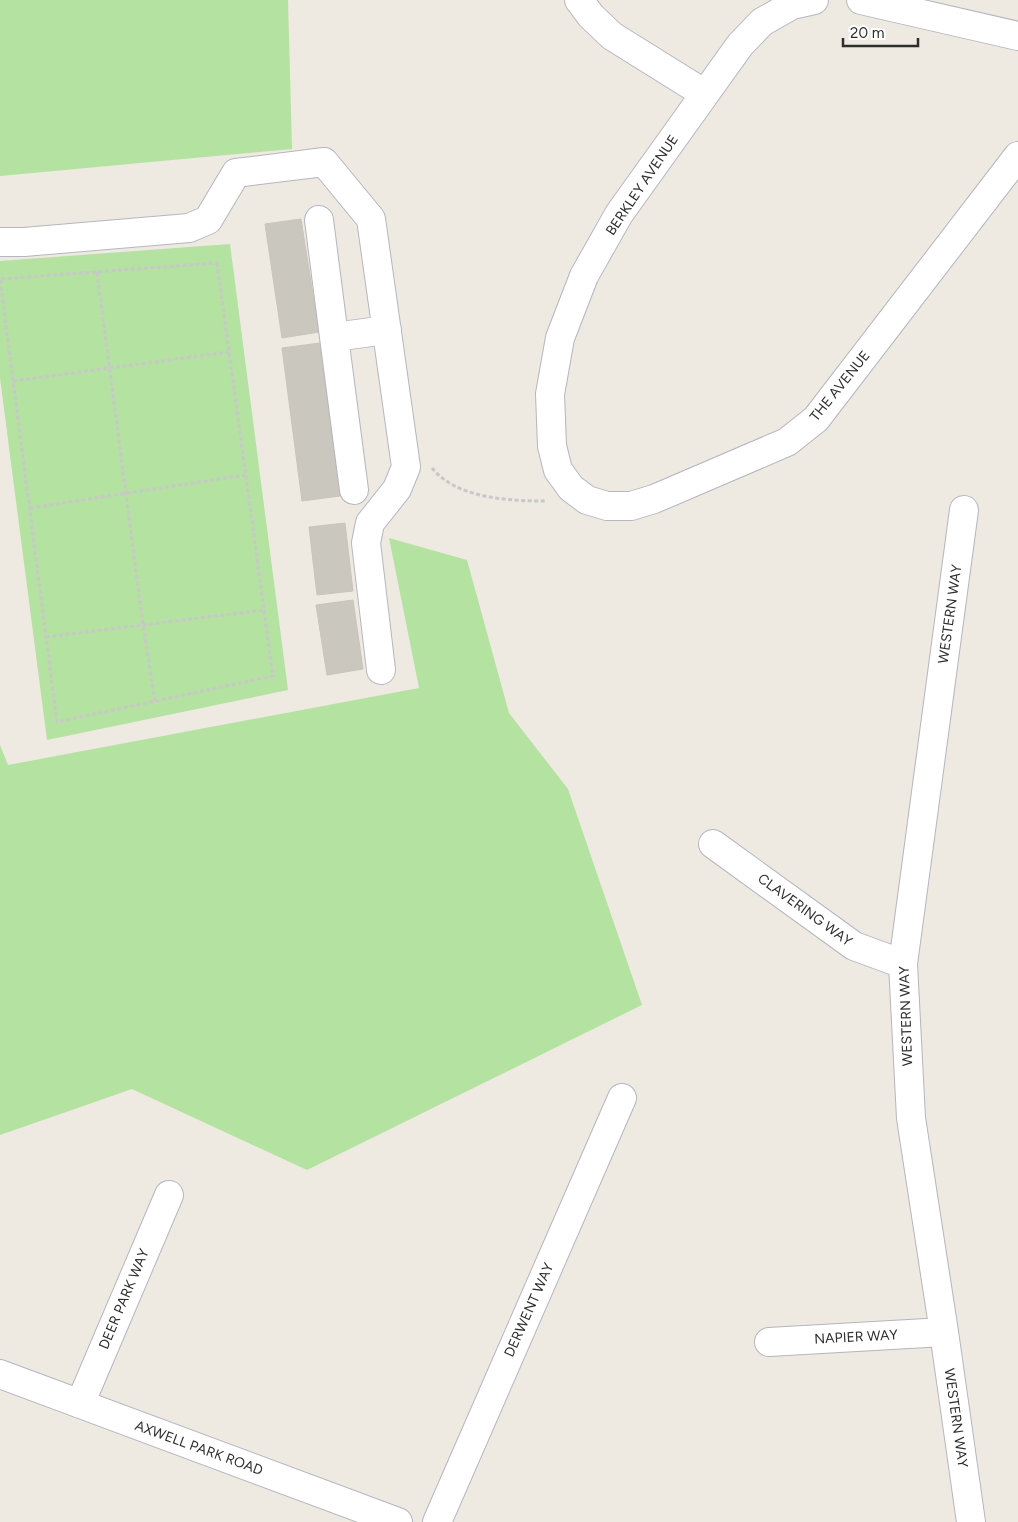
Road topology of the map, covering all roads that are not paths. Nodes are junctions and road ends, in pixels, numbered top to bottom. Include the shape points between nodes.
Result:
1 (579, 0) edge
2 (814, 0) edge
3 (861, 0) edge
4 (1018, 36) edge
5 (705, 94) junction
6 (1018, 156) edge
7 (320, 220) dead end
8 (0, 242) edge
9 (387, 330) junction
10 (334, 337) junction
11 (354, 490) dead end
12 (587, 500) joint
13 (964, 510) dead end
14 (381, 670) dead end
15 (713, 844) dead end
16 (903, 964) junction
17 (622, 1098) dead end
18 (169, 1195) dead end
19 (944, 1332) junction
20 (769, 1342) dead end
21 (0, 1374) edge
22 (80, 1404) junction
23 (398, 1522) edge
24 (437, 1522) edge
25 (971, 1522) edge

1 - 5 street via 612,36
2 - 5 street, BERKLEY AVENUE via 792,6 762,22 740,45
3 - 4 street
5 - 12 street, BERKLEY AVENUE via 619,214 584,276 560,338 550,394 552,446 558,470 571,488
6 - 12 street, THE AVENUE via 816,419 787,442 654,499 630,506 607,506
7 - 10 street
8 - 9 street via 189,228 208,220 236,173 324,162 371,219
9 - 10 street
9 - 14 street via 406,467 398,490 370,523 366,543
10 - 11 street
13 - 16 street, WESTERN WAY
15 - 16 street, CLAVERING WAY via 854,946
16 - 19 street, WESTERN WAY via 910,1118
17 - 24 street, DERWENT WAY
18 - 22 street, DEER PARK WAY
19 - 20 street, NAPIER WAY
19 - 25 street, WESTERN WAY
21 - 22 street, AXWELL PARK ROAD
22 - 23 street, AXWELL PARK ROAD

